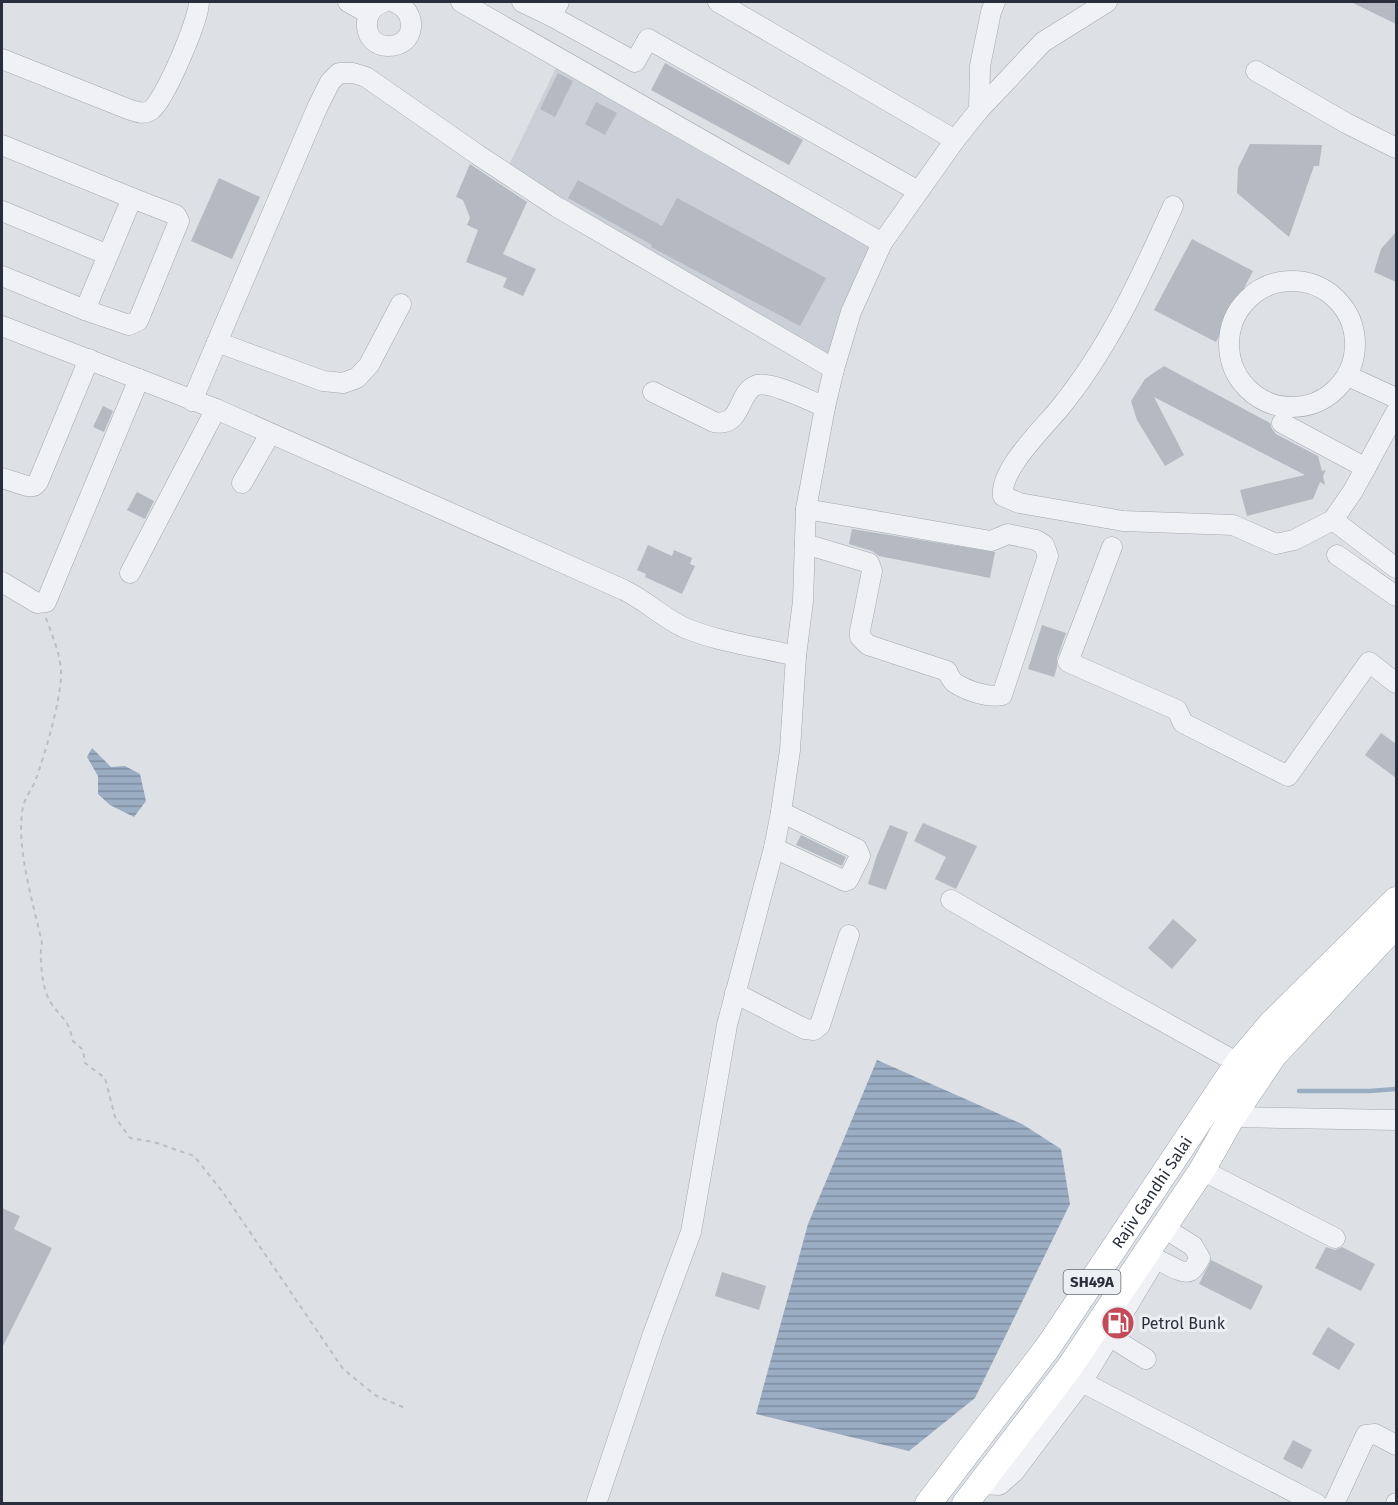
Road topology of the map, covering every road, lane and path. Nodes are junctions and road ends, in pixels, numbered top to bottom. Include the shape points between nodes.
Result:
1 (200, 2) edge
2 (348, 2) edge
3 (522, 2) edge
4 (718, 2) edge
5 (995, 2) edge
6 (1107, 2) edge
7 (468, 3) edge
8 (389, 4) edge
9 (555, 9) edge
10 (2, 59) edge
11 (1256, 71) dead end
12 (979, 110) junction
13 (954, 140) junction
14 (2, 145) edge
15 (1396, 148) edge
16 (918, 191) junction
17 (132, 198) junction
18 (1173, 206) dead end
19 (2, 211) edge
20 (882, 243) junction
21 (108, 255) junction
22 (2, 276) edge
23 (401, 304) dead end
24 (85, 310) junction
25 (2, 326) edge
26 (217, 342) junction
27 (89, 358) junction
28 (834, 369) junction
29 (1348, 376) junction
30 (139, 379) junction
31 (653, 392) dead end
32 (1396, 398) edge
33 (192, 400) junction
34 (825, 407) junction
35 (216, 409) junction
36 (1396, 412) edge
37 (1282, 423) dead end
38 (270, 434) junction
39 (1366, 468) junction
40 (2, 478) edge
41 (242, 483) dead end
42 (806, 509) junction
43 (1333, 520) junction
44 (805, 544) junction
45 (1112, 547) dead end
46 (1337, 555) dead end
47 (1396, 568) edge
48 (130, 573) dead end
49 (2, 582) edge
50 (1396, 596) edge
51 (41, 604) junction
52 (796, 656) junction
53 (1396, 683) edge
54 (782, 812) junction
55 (774, 848) junction
56 (951, 900) dead end
57 (1396, 900) edge
58 (1396, 925) edge
59 (849, 935) dead end
60 (735, 993) junction
61 (1255, 1057) junction
62 (1232, 1117) junction
63 (1396, 1120) edge
64 (1202, 1170) junction
65 (1171, 1222) junction
66 (1335, 1238) dead end
67 (1156, 1258) junction
68 (1109, 1336) junction
69 (1146, 1359) dead end
70 (1082, 1382) junction
71 (407, 1409) dead end
72 (1396, 1445) edge
73 (973, 1494) edge
74 (596, 1503) edge
75 (928, 1503) edge
76 (1317, 1503) edge
77 (1334, 1503) edge

1 - 10 street via 195,23 167,86 159,102 146,112 128,110
2 - 8 street
3 - 9 street
4 - 13 street
5 - 12 street via 980,66
6 - 12 street via 1043,42
7 - 20 street
9 - 16 street via 635,62 648,39
11 - 15 street
12 - 13 street
13 - 16 street
14 - 17 street
16 - 20 street
17 - 21 street
17 - 24 street via 176,215 179,220 138,321 129,325
18 - 43 street via 1132,297 1060,407 1018,458 1003,484 1003,496 1019,503 1123,520 1233,525 1276,544 1294,540
19 - 21 street
20 - 28 street via 850,312
21 - 24 street
22 - 24 street
23 - 26 street via 369,365 357,378 343,383 323,381
25 - 27 street
26 - 28 street via 330,82 339,73 353,73 385,88 557,207
26 - 33 street
27 - 30 street
27 - 40 street via 38,482 27,486
28 - 34 street
29 - 29 street via 1330,395 1306,406 1280,406 1256,396 1238,376 1229,352 1232,326 1244,302 1266,287 1291,281 1317,286 1339,302 1353,324 1356,351
29 - 32 street
30 - 33 street
30 - 51 street via 48,598
31 - 34 street via 722,424 732,418 755,385 770,386
33 - 35 street
34 - 42 street
35 - 38 street
35 - 48 street
36 - 39 street
37 - 39 street
38 - 41 street
38 - 52 street via 624,590 686,628
39 - 43 street
42 - 44 street
42 - 44 street via 990,541 1008,534 1044,545 1048,556 1002,695 994,697 963,687 947,671 863,642 860,631 872,571 869,563
43 - 47 street
44 - 52 street
45 - 53 street via 1068,662 1177,710 1183,723 1288,776 1369,662
46 - 50 street
49 - 51 street
51 - 71 path via 61,671 58,699 36,779 23,806 22,828 47,996 71,1028 72,1040 83,1050 85,1063 105,1078 115,1117 130,1138 194,1156 343,1369 375,1395
52 - 54 street
54 - 55 street
54 - 55 street via 857,849 860,856 845,881
55 - 60 street
56 - 61 street via 1112,993
57 - 61 main road, Rajiv Gandhi Salai / SH49A via 1271,1024
58 - 61 main road, Rajiv Gandhi Salai / SH49A
59 - 60 street via 820,1025 814,1030
60 - 74 street via 691,1232
61 - 62 main road, Rajiv Gandhi Salai / SH49A
61 - 75 main road, Rajiv Gandhi Salai / SH49A via 1048,1347
62 - 63 street
62 - 64 main road, Rajiv Gandhi Salai / SH49A
64 - 65 main road, Rajiv Gandhi Salai / SH49A
64 - 66 street
65 - 67 street
65 - 67 street via 1200,1258 1189,1272
65 - 73 main road, Rajiv Gandhi Salai / SH49A via 1069,1368
67 - 68 street
68 - 69 street
68 - 70 street
70 - 73 street via 1014,1472 999,1485
70 - 76 street
72 - 77 street via 1375,1434 1366,1435

